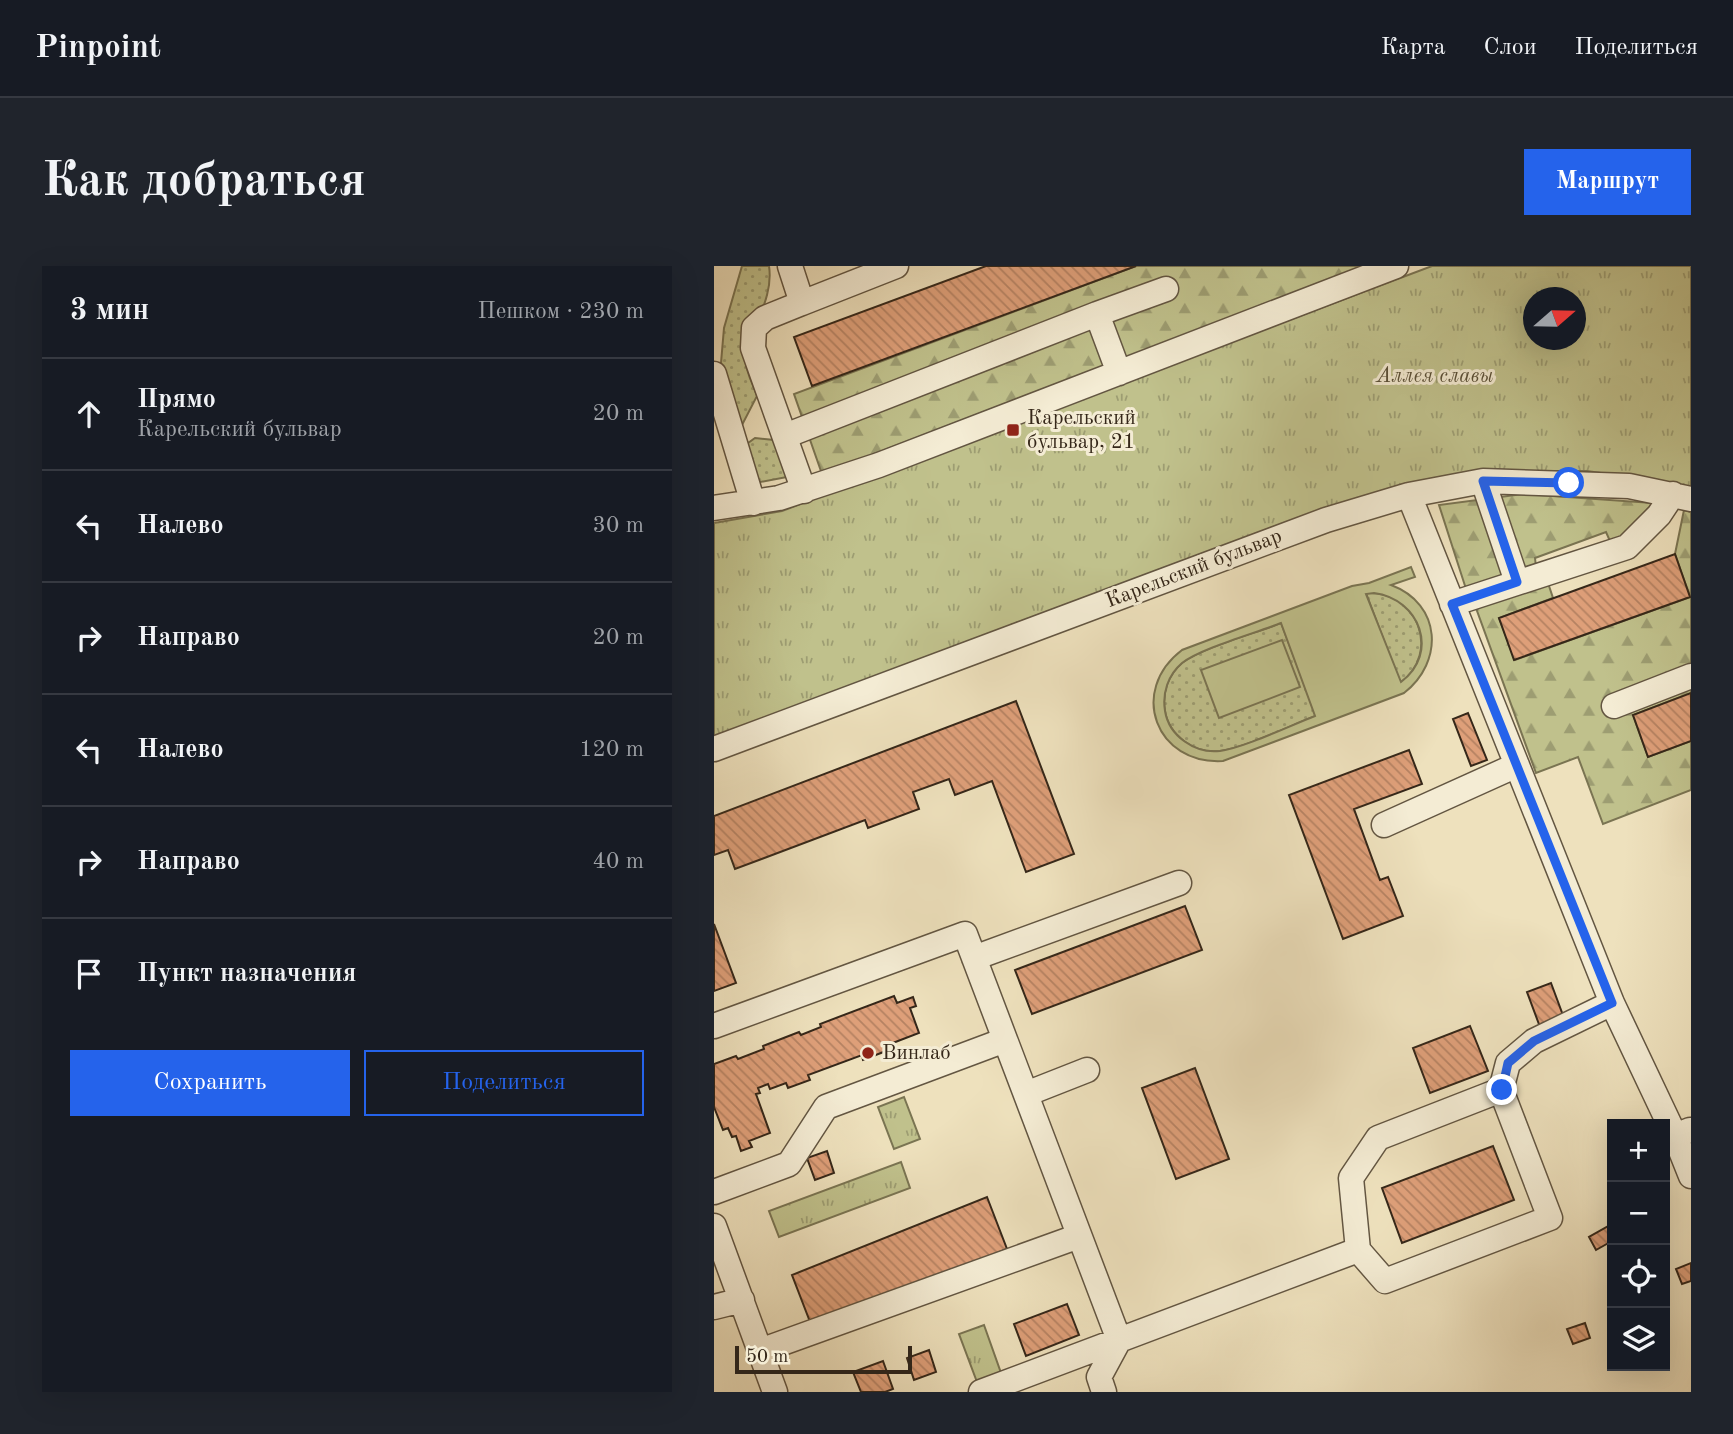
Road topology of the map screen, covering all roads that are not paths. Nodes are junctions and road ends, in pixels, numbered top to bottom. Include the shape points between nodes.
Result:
1 (790, 266) edge
2 (896, 266) edge
3 (1396, 266) edge
4 (1166, 289) dead end
5 (802, 303) junction
6 (1097, 314) junction
7 (1119, 373) junction
8 (714, 374) edge
9 (785, 436) junction
10 (1483, 481) junction
11 (804, 491) junction
12 (1409, 495) junction
13 (1682, 497) edge
14 (753, 503) junction
15 (714, 508) edge
16 (1517, 582) junction
17 (1452, 604) junction
18 (1691, 676) edge
19 (1614, 706) dead end
20 (714, 749) edge
21 (1517, 765) junction
22 (1384, 825) dead end
23 (1179, 883) dead end
24 (974, 958) junction
25 (1612, 1003) junction
26 (714, 1026) edge
27 (1005, 1040) junction
28 (1087, 1070) dead end
29 (1502, 1090) junction
30 (1026, 1094) junction
31 (1683, 1133) edge
32 (1691, 1176) edge
33 (714, 1192) edge
34 (714, 1226) edge
35 (1079, 1236) junction
36 (1357, 1250) junction
37 (718, 1251) edge
38 (742, 1300) junction
39 (714, 1307) edge
40 (1119, 1340) junction
41 (760, 1352) junction
42 (775, 1392) edge
43 (981, 1392) edge
44 (1104, 1392) edge

1 - 5 street
2 - 5 street
3 - 7 street
4 - 6 street
5 - 9 street via 765,318 754,328 753,348
6 - 7 street
6 - 9 street
7 - 11 street
8 - 14 street
9 - 11 street
10 - 12 street, Карельский бульвар
10 - 13 street, Карельский бульвар via 1629,486
10 - 16 street
11 - 14 street
12 - 17 street
12 - 20 street, Карельский бульвар via 1326,520
13 - 16 street via 1627,547
14 - 15 street
16 - 17 street
17 - 21 street
18 - 19 street
21 - 22 street
21 - 25 street
23 - 24 street
24 - 26 street via 965,934
24 - 27 street
25 - 29 street via 1534,1041 1508,1063
25 - 31 street
27 - 30 street
27 - 33 street via 826,1107 789,1164
28 - 30 street
29 - 36 street via 1378,1138 1351,1178
29 - 36 street via 1550,1218 1385,1280
30 - 35 street
31 - 32 street
34 - 37 street
35 - 40 street
35 - 41 street
36 - 40 street
37 - 38 street
38 - 39 street
38 - 41 street
40 - 43 street
40 - 44 street via 1099,1377
41 - 42 street

